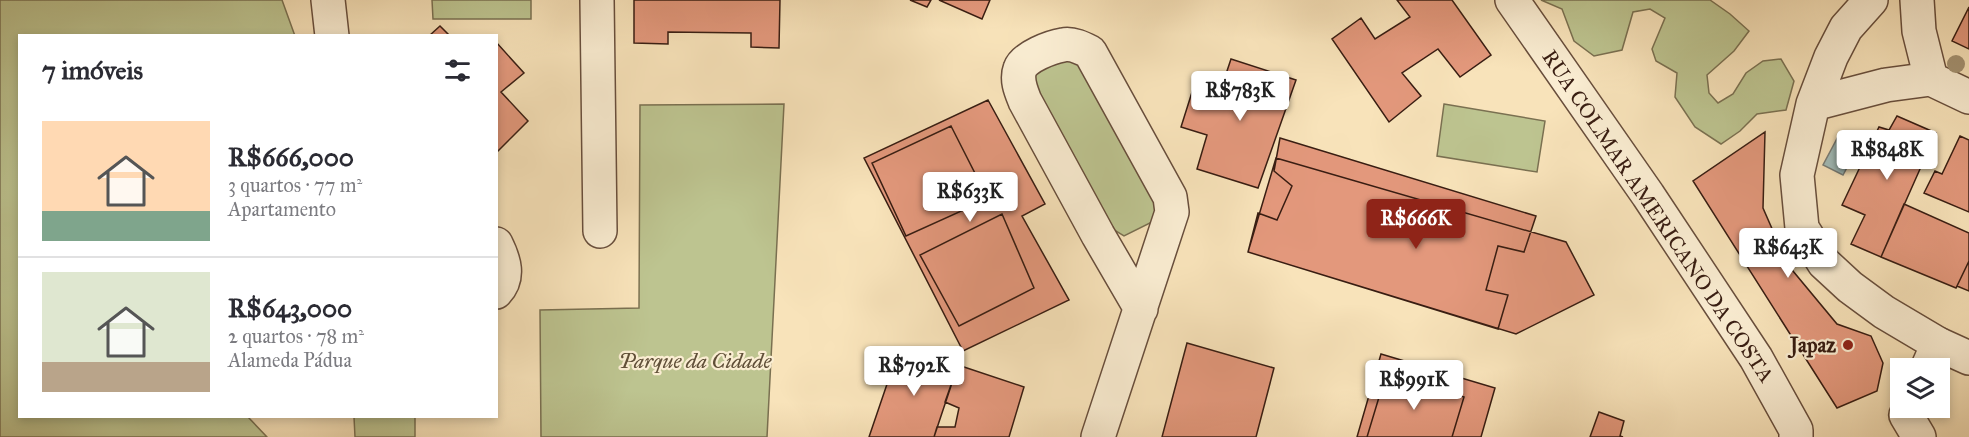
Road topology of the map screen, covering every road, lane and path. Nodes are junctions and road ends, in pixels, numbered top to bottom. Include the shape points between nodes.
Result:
1 (328, 0) edge
2 (597, 0) edge
3 (1512, 0) edge
4 (1871, 0) edge
5 (1917, 0) edge
6 (332, 34) edge
7 (1931, 79) junction
8 (1969, 97) edge
9 (1813, 104) junction
10 (600, 231) dead end
11 (498, 248) edge
12 (498, 288) edge
13 (1141, 309) junction
14 (1932, 356) edge
15 (1969, 358) edge
16 (1908, 418) edge
17 (1098, 437) edge
18 (1796, 437) edge
19 (1919, 437) edge

1 - 6 street
2 - 10 street
3 - 18 street, RUA COLMAR AMERICANO DA COSTA via 1756,358 1796,430
4 - 9 street via 1846,28
5 - 7 street
7 - 8 street
7 - 9 street via 1887,85
9 - 14 street via 1797,175 1802,228 1824,263
11 - 12 street via 505,276
13 - 13 street via 1169,225 1170,196 1090,52 1063,45 1030,57 1019,76 1025,101
13 - 17 street
14 - 15 street
16 - 19 street

